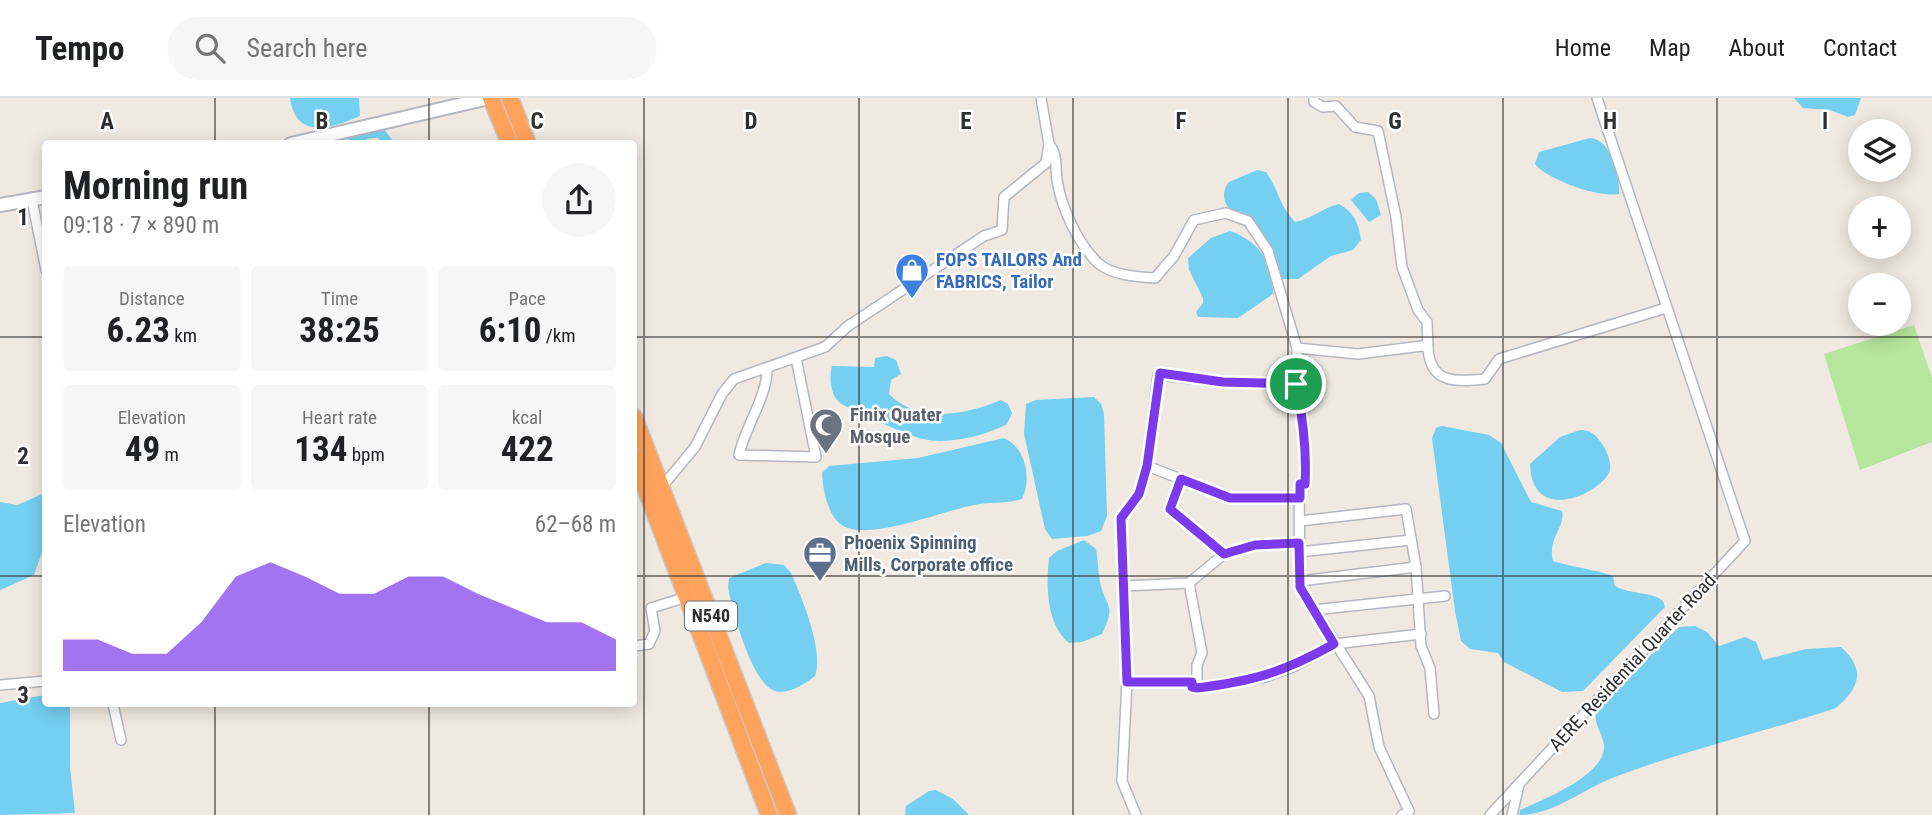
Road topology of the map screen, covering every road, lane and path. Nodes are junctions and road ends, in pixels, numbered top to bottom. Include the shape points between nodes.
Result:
1 (490, 98) edge
2 (510, 98) edge
3 (1041, 98) edge
4 (1314, 98) edge
5 (1597, 98) edge
6 (308, 140) edge
7 (508, 140) edge
8 (526, 140) edge
9 (1049, 144) junction
10 (42, 198) edge
11 (32, 200) junction
12 (0, 205) edge
13 (42, 250) edge
14 (1666, 308) junction
15 (1297, 348) junction
16 (1427, 348) junction
17 (796, 358) junction
18 (767, 368) junction
19 (1296, 384) junction
20 (637, 425) edge
21 (637, 465) edge
22 (1147, 466) junction
23 (1181, 479) junction
24 (661, 488) junction
25 (1300, 498) junction
26 (1300, 521) junction
27 (1411, 540) junction
28 (1299, 547) junction
29 (1224, 554) junction
30 (1416, 567) junction
31 (1300, 581) junction
32 (1189, 583) junction
33 (1124, 586) junction
34 (1445, 596) dead end
35 (687, 597) junction
36 (1419, 598) junction
37 (1313, 610) junction
38 (1421, 634) junction
39 (1334, 644) junction
40 (637, 646) edge
41 (42, 681) edge
42 (1127, 682) junction
43 (0, 685) edge
44 (1197, 688) junction
45 (114, 707) edge
46 (1434, 714) dead end
47 (121, 740) dead end
48 (1520, 783) junction
49 (769, 815) edge
50 (788, 815) edge
51 (1136, 815) edge
52 (1402, 815) edge
53 (1490, 815) edge
54 (1512, 815) edge

1 - 6 street
1 - 7 highway
2 - 8 highway
3 - 9 street
4 - 16 street via 1323,107 1336,106 1355,127 1378,131 1402,267 1427,322
5 - 14 street
9 - 15 street via 1074,228 1099,264 1119,272 1154,278 1174,256 1194,220 1226,213 1248,221 1268,251
9 - 17 street via 1046,163 1004,197 1002,230 984,236 884,302 825,347
10 - 11 street
11 - 12 street
11 - 13 street
14 - 16 street via 1499,359 1485,379 1440,377 1429,365
14 - 48 street, AERE, Residential Quarter Road via 1745,541
15 - 16 street via 1358,354
15 - 19 street
17 - 18 street
17 - 18 street via 816,457 739,455 762,395
18 - 24 street via 734,379 695,447
19 - 22 street via 1223,382 1160,373
19 - 25 street via 1306,461
20 - 24 highway, N540
21 - 35 highway, N540
22 - 23 street
22 - 33 street via 1139,494 1121,518
23 - 25 street via 1230,498
23 - 29 street via 1170,509
24 - 50 highway, N540
25 - 26 street
26 - 27 street via 1406,509
26 - 28 street
27 - 28 street
27 - 30 street
28 - 29 street via 1255,545
28 - 31 street
29 - 32 street
30 - 31 street
30 - 36 street
31 - 37 street
32 - 33 street
32 - 44 street via 1202,653
33 - 42 street
34 - 36 street
35 - 40 street via 651,608 654,631 649,644
35 - 49 highway, N540
36 - 37 street
36 - 38 street
37 - 39 street
38 - 39 street
38 - 46 street
39 - 44 street via 1265,677
39 - 52 street via 1369,696 1379,747 1409,811
41 - 43 street
42 - 44 street via 1192,682
42 - 51 street via 1122,781
45 - 47 street
48 - 53 street, AERE, Residential Quarter Road
48 - 54 street, AERE, Residential Quarter Road

